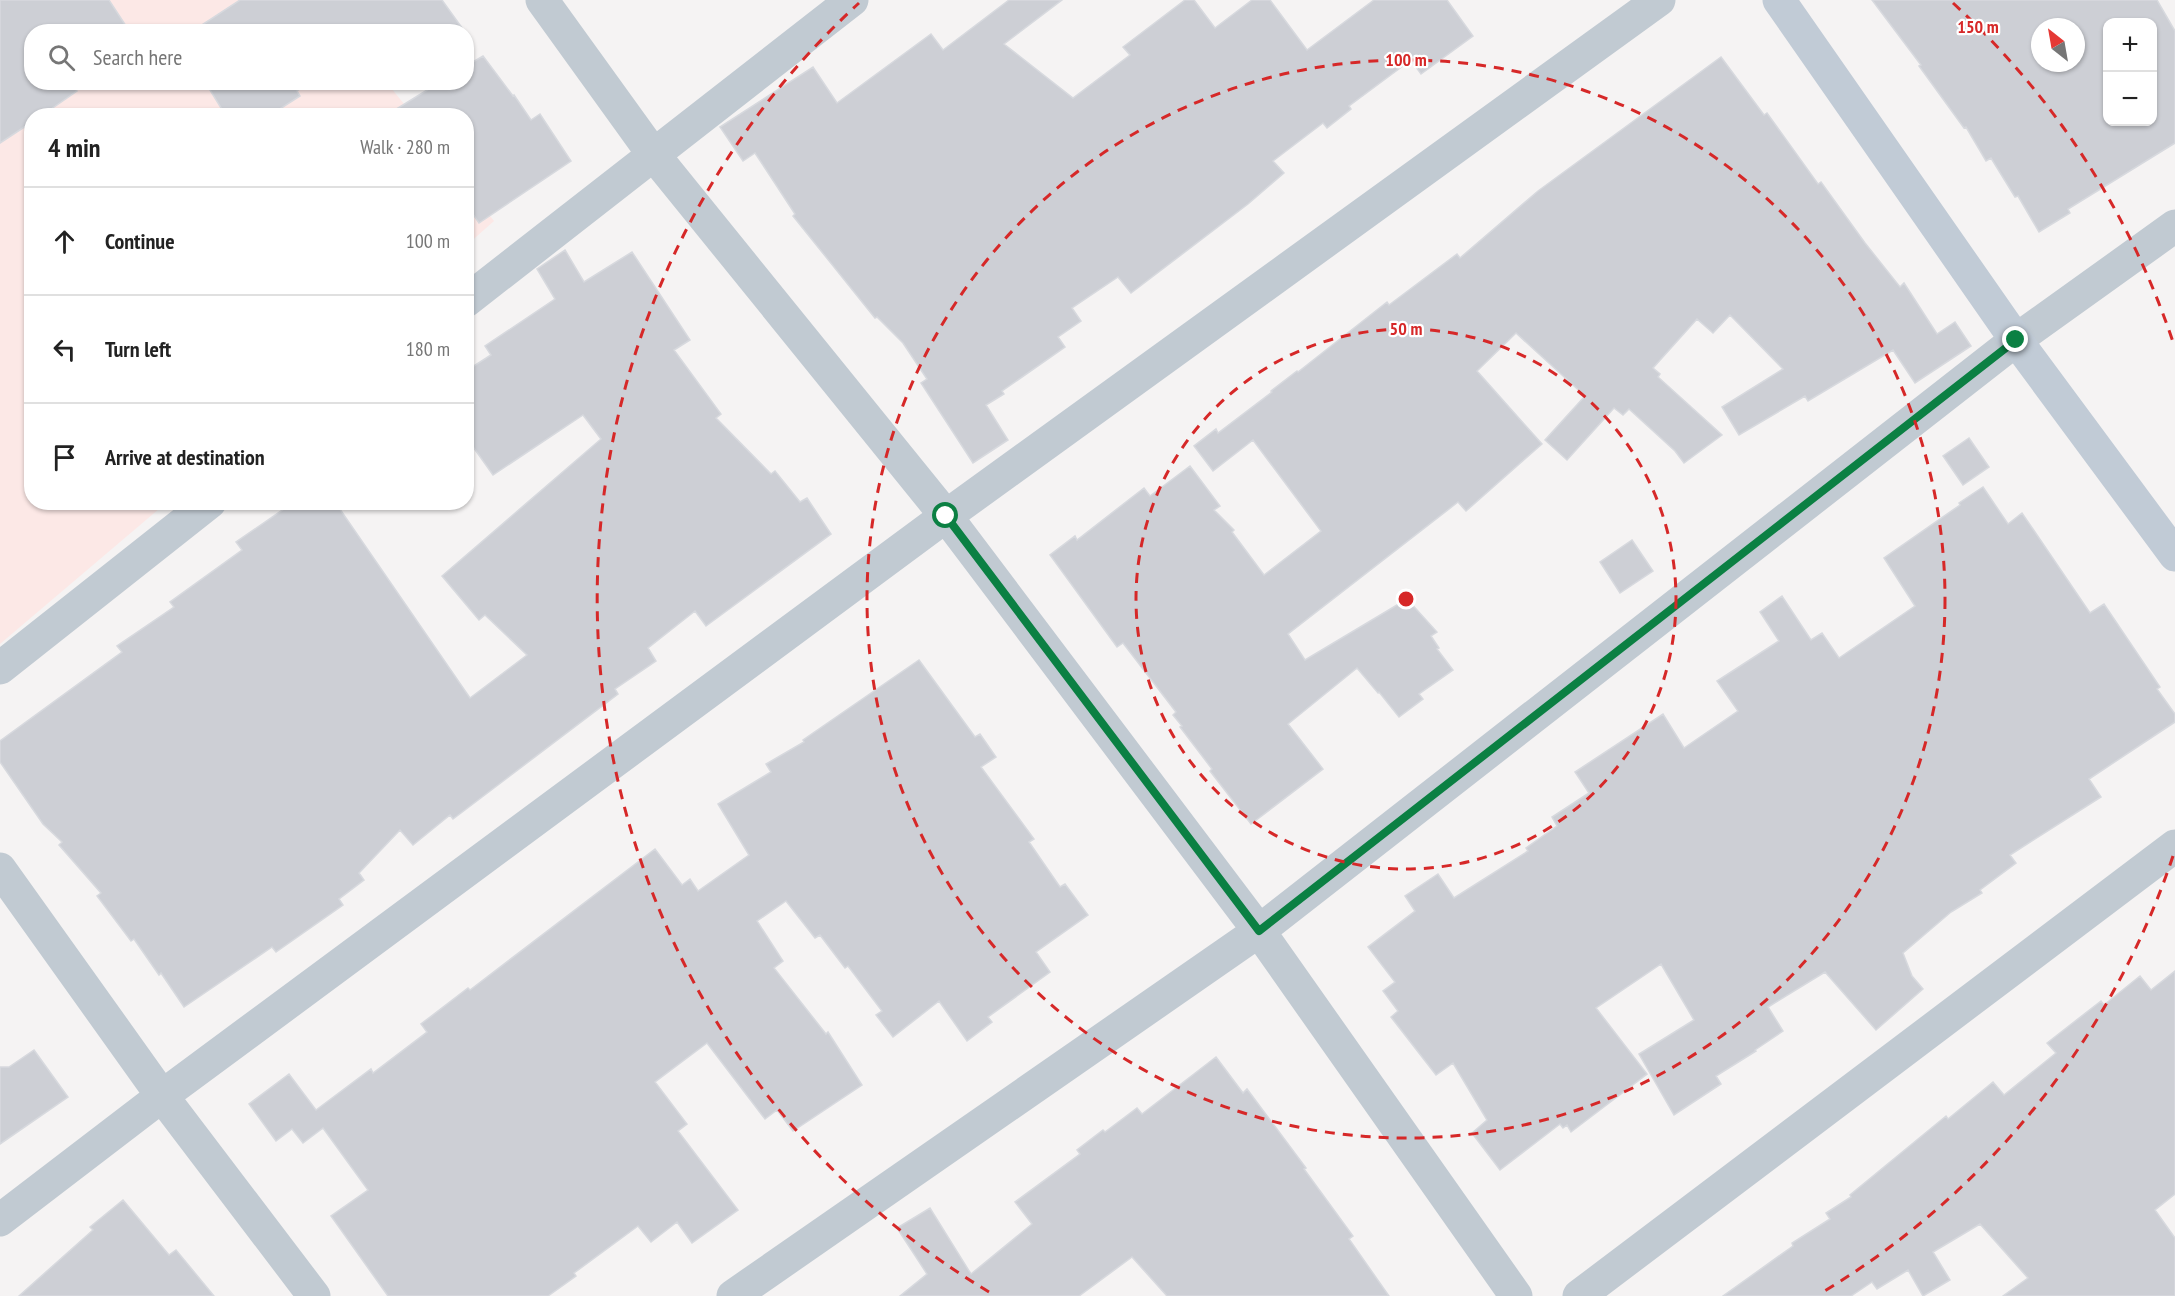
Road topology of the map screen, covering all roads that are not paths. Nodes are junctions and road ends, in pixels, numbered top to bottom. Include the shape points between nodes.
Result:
1 (542, 0) edge
2 (852, 0) edge
3 (1659, 0) edge
4 (1779, 0) edge
5 (653, 154) junction
6 (2175, 225) edge
7 (474, 295) edge
8 (2016, 340) junction
9 (200, 510) edge
10 (946, 516) junction
11 (2175, 555) edge
12 (0, 668) edge
13 (2175, 846) edge
14 (0, 869) edge
15 (1259, 931) junction
16 (162, 1096) junction
17 (0, 1220) edge
18 (314, 1296) edge
19 (733, 1296) edge
20 (1516, 1296) edge
21 (1579, 1296) edge

1 - 5 street
2 - 5 street
3 - 10 street
4 - 8 main road
5 - 7 street
5 - 10 street
6 - 8 street
8 - 11 main road
8 - 15 street
9 - 12 street
10 - 15 street
10 - 16 street
13 - 21 street
14 - 16 street
15 - 19 street
15 - 20 street
16 - 17 street
16 - 18 street

